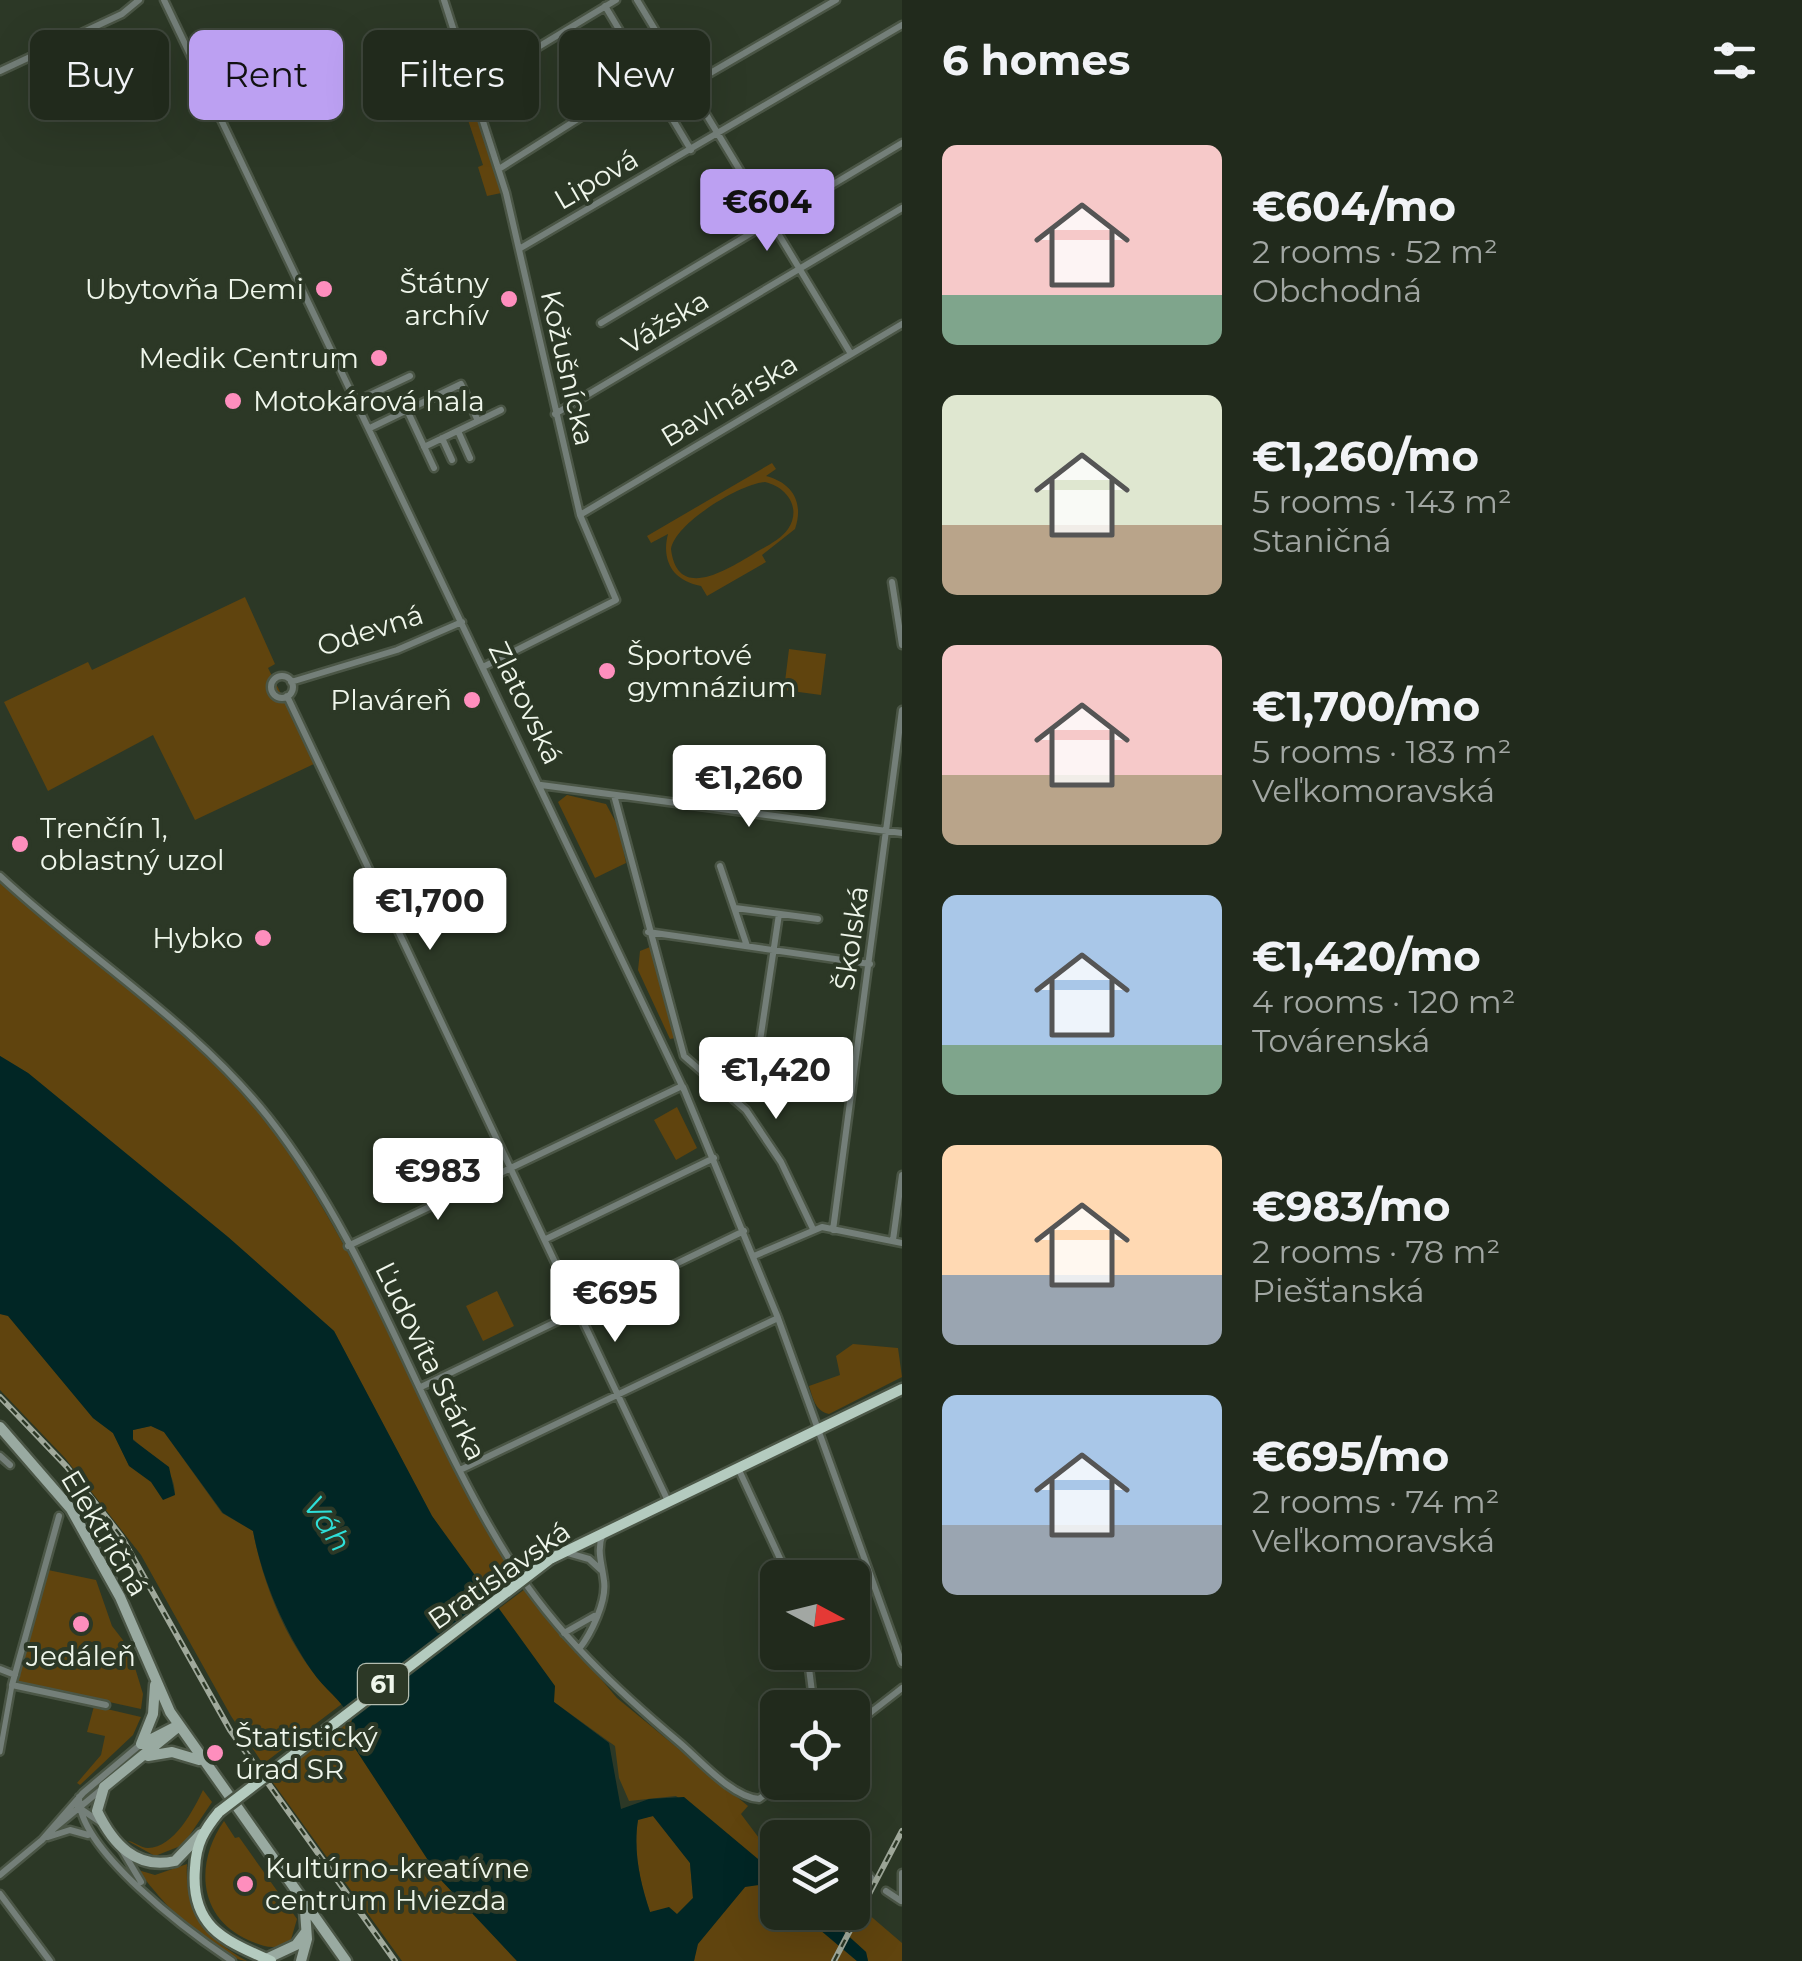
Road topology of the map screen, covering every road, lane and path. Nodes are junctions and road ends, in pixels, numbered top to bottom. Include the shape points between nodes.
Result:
1 (139, 0) edge
2 (164, 0) edge
3 (444, 0) edge
4 (616, 0) edge
5 (637, 0) edge
6 (836, 0) edge
7 (605, 6) junction
8 (902, 25) edge
9 (454, 30) edge
10 (655, 30) edge
11 (539, 46) edge
12 (0, 70) edge
13 (710, 73) edge
14 (483, 120) edge
15 (576, 120) edge
16 (709, 120) edge
17 (717, 133) junction
18 (902, 143) edge
19 (691, 150) junction
20 (499, 168) junction
21 (902, 208) edge
22 (770, 223) junction
23 (519, 249) junction
24 (797, 270) junction
25 (601, 323) dead end
26 (902, 324) edge
27 (851, 354) junction
28 (410, 376) dead end
29 (357, 401) junction
30 (407, 410) junction
31 (501, 410) dead end
32 (555, 414) junction
33 (478, 422) junction
34 (370, 428) junction
35 (458, 431) junction
36 (442, 438) junction
37 (424, 447) junction
38 (470, 458) dead end
39 (452, 460) dead end
40 (434, 468) dead end
41 (580, 515) junction
42 (892, 582) dead end
43 (462, 622) junction
44 (902, 645) edge
45 (484, 667) junction
46 (292, 682) junction
47 (286, 696) junction
48 (902, 710) edge
49 (540, 785) junction
50 (614, 794) junction
51 (888, 831) junction
52 (902, 833) edge
53 (720, 866) dead end
54 (0, 876) edge
55 (735, 908) junction
56 (779, 914) junction
57 (818, 919) dead end
58 (648, 932) junction
59 (747, 946) junction
60 (774, 950) junction
61 (870, 964) junction
62 (682, 1044) junction
63 (666, 1049) junction
64 (757, 1061) dead end
65 (682, 1086) junction
66 (714, 1158) junction
67 (512, 1167) junction
68 (902, 1175) edge
69 (813, 1229) junction
70 (833, 1230) junction
71 (744, 1232) junction
72 (546, 1239) junction
73 (893, 1240) junction
74 (902, 1243) edge
75 (348, 1246) junction
76 (754, 1256) junction
77 (580, 1311) junction
78 (778, 1318) junction
79 (420, 1388) junction
80 (902, 1388) edge
81 (617, 1394) junction
82 (0, 1427) edge
83 (816, 1429) junction
84 (0, 1456) edge
85 (10, 1465) dead end
86 (737, 1466) junction
87 (460, 1470) junction
88 (668, 1501) junction
89 (59, 1516) dead end
90 (603, 1532) junction
91 (591, 1538) junction
92 (562, 1552) junction
93 (589, 1559) junction
94 (781, 1560) edge
95 (602, 1570) junction
96 (595, 1615) junction
97 (564, 1633) junction
98 (578, 1650) junction
99 (902, 1663) edge
100 (0, 1668) edge
101 (154, 1674) junction
102 (14, 1675) junction
103 (12, 1685) junction
104 (902, 1688) edge
105 (106, 1705) dead end
106 (870, 1712) edge
107 (179, 1726) junction
108 (141, 1744) junction
109 (0, 1752) edge
110 (139, 1758) junction
111 (200, 1760) junction
112 (104, 1787) junction
113 (760, 1800) edge
114 (74, 1807) junction
115 (105, 1826) junction
116 (201, 1834) junction
117 (94, 1838) junction
118 (42, 1840) junction
119 (122, 1849) junction
120 (902, 1873) edge
121 (0, 1874) edge
122 (870, 1876) edge
123 (874, 1880) dead end
124 (899, 1888) junction
125 (147, 1891) junction
126 (0, 1894) edge
127 (300, 1901) junction
128 (902, 1902) edge
129 (308, 1928) junction
130 (268, 1960) edge
131 (50, 1961) edge
132 (232, 1961) edge
133 (301, 1961) edge
134 (346, 1961) edge

1 - 12 street
2 - 29 street, Zlatovská
3 - 9 street, Kožušnícka
4 - 7 street
5 - 10 street
6 - 13 street
7 - 11 street
7 - 19 street
8 - 17 street, Lipová
14 - 20 street, Kožušnícka
15 - 20 street
16 - 17 street
17 - 19 street, Lipová
17 - 22 street
18 - 22 street
19 - 23 street, Lipová
20 - 23 street, Kožušnícka
21 - 24 street, Vážska
22 - 24 street
22 - 25 street
23 - 32 street, Kožušnícka
24 - 27 street
24 - 32 street, Vážska
26 - 27 street, Bavlnárska
27 - 41 street, Bavlnárska
28 - 29 street
29 - 34 street, Zlatovská
30 - 33 street via 461,384
30 - 34 street
30 - 37 street
31 - 33 street
32 - 41 street, Kožušnícka
33 - 35 street
34 - 43 street, Zlatovská
35 - 36 street
35 - 38 street
36 - 37 street
36 - 39 street
37 - 40 street
41 - 45 street, Kožušnícka via 616,600
42 - 44 street
43 - 45 street, Zlatovská
43 - 46 street, Odevná
45 - 49 street, Zlatovská
46 - 47 street
46 - 47 street via 284,676 272,682 274,694
47 - 67 street
48 - 51 street, Školská
49 - 50 street
49 - 63 street, Zlatovská
50 - 51 street
50 - 58 street
51 - 52 street
51 - 61 street, Školská
53 - 55 street
54 - 75 street, Ľudovíta Stárka via 243,1087 295,1156
55 - 56 street
55 - 59 street
56 - 57 street
56 - 60 street
58 - 59 street
58 - 62 street
59 - 60 street
60 - 61 street
60 - 64 street
61 - 70 street, Školská
62 - 63 street
62 - 69 street via 684,1056 746,1110
63 - 65 street, Zlatovská
65 - 66 street, Zlatovská
65 - 67 street
66 - 71 street, Zlatovská
66 - 72 street
67 - 72 street
67 - 75 street
68 - 73 street
69 - 70 street
69 - 76 street
70 - 73 street
71 - 76 street, Zlatovská
71 - 77 street
72 - 77 street
73 - 74 street
75 - 79 street, Ľudovíta Stárka
76 - 78 street, Zlatovská
77 - 79 street
77 - 81 street
78 - 81 street
78 - 83 street, Zlatovská
79 - 87 street, Ľudovíta Stárka
80 - 83 main road, Bratislavská / 61
81 - 87 street
81 - 88 street
82 - 101 main road, Električná via 71,1509
83 - 86 main road, Bratislavská / 61
83 - 99 street, Zlatovská
84 - 85 street
86 - 88 main road, Bratislavská / 61
86 - 94 street
87 - 97 street, Ľudovíta Stárka via 513,1566
88 - 90 main road, Bratislavská / 61
89 - 102 street
90 - 91 main road, Bratislavská / 61
90 - 95 street
91 - 92 main road, Bratislavská / 61
91 - 93 street
92 - 93 street
92 - 116 main road, Bratislavská / 61, bridge via 219,1812
93 - 95 street
95 - 96 street via 604,1592
96 - 97 street
96 - 98 street
97 - 98 street, Ľudovíta Stárka
98 - 113 street, Ľudovíta Stárka via 643,1712
100 - 102 street
101 - 107 main road, Električná
101 - 108 main road via 155,1702
102 - 103 street
103 - 105 street
103 - 109 street
104 - 106 street
107 - 108 main road
107 - 110 main road
107 - 111 main road, Električná
108 - 114 street
110 - 111 main road via 172,1752
110 - 112 main road
111 - 127 main road, Električná
112 - 114 street
112 - 115 main road via 97,1811
114 - 115 street
114 - 117 street
114 - 118 street
115 - 119 main road
116 - 119 main road via 170,1863 149,1864
116 - 130 main road via 194,1888 201,1914 234,1944
117 - 118 street via 70,1830
117 - 125 street
118 - 121 street
119 - 125 street
120 - 124 street
122 - 123 street
124 - 128 street
124 - 128 street via 886,1890
125 - 132 street
126 - 131 street
127 - 129 main road
127 - 134 main road, Električná
129 - 130 main road via 296,1946
129 - 133 main road

